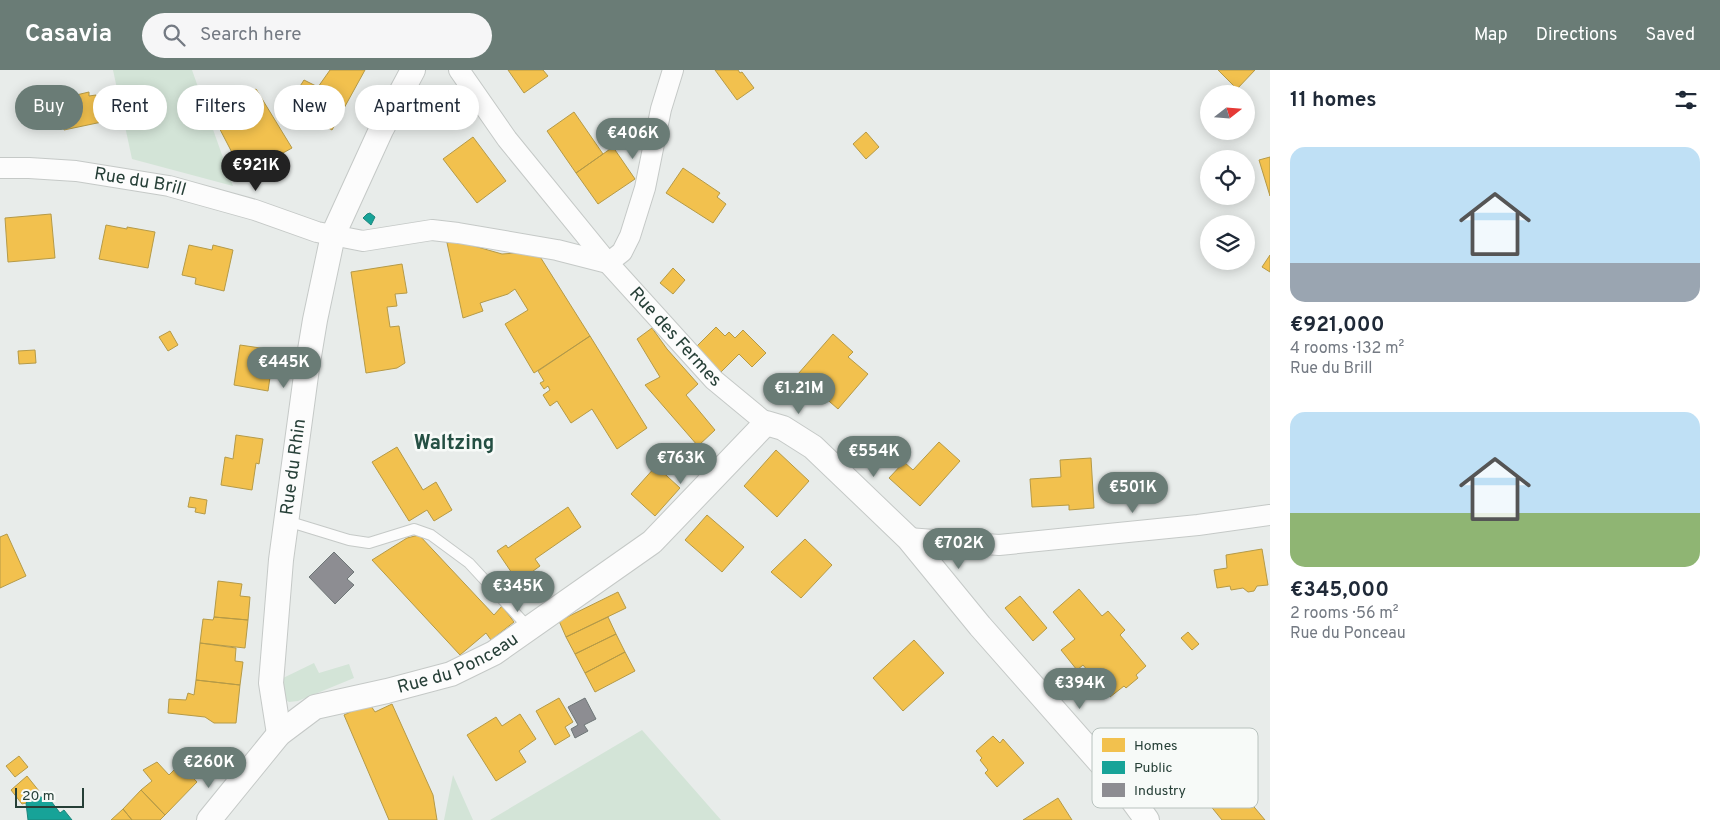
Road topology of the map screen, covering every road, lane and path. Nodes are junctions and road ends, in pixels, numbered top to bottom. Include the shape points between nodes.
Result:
1 (413, 70) edge
2 (459, 70) edge
3 (674, 70) edge
4 (0, 168) edge
5 (333, 234) junction
6 (608, 263) junction
7 (766, 423) junction
8 (1270, 514) edge
9 (286, 521) junction
10 (908, 538) junction
11 (530, 628) junction
12 (278, 734) junction
13 (1092, 753) edge
14 (1138, 808) edge
15 (209, 820) edge
16 (1146, 820) edge

1 - 5 street, Rue du Rhin
2 - 6 street, Rue des Fermes via 507,139
3 - 6 street via 661,109 645,188 630,236 622,252
4 - 5 street, Rue du Brill via 76,171 169,186 255,210 317,232
5 - 6 street via 362,241 432,230 557,250
5 - 9 street, Rue du Rhin via 306,368
6 - 7 street, Rue des Fermes via 714,380
7 - 10 street, Rue des Fermes via 783,428 813,447
7 - 11 street, Rue du Ponceau via 652,542
8 - 10 street via 1198,525 999,545
9 - 11 lane via 369,544 414,529 431,535 469,563
9 - 12 street, Rue du Rhin via 271,683
10 - 13 street, Rue des Fermes
11 - 12 street, Rue du Ponceau via 494,654 451,674 316,707
12 - 15 street, Rue du Ponceau
14 - 16 street, Rue des Fermes

